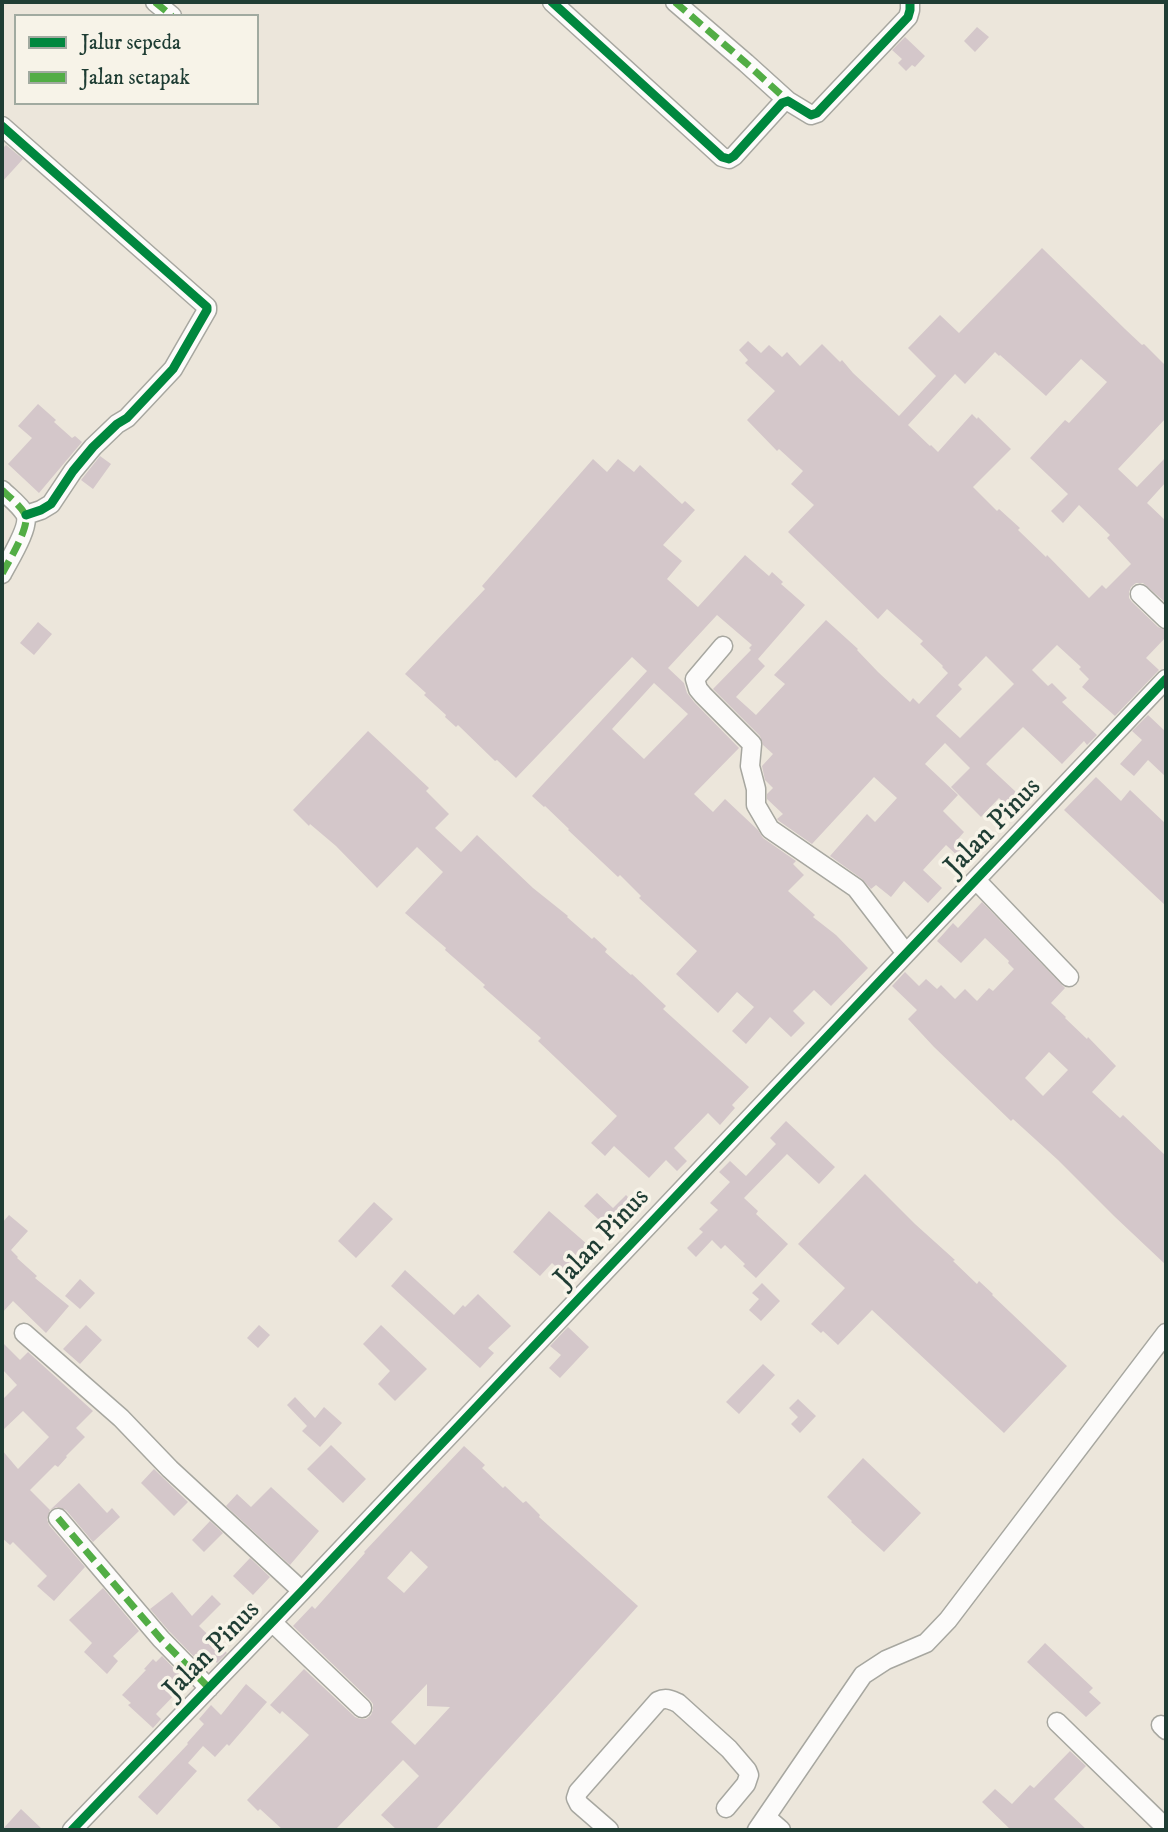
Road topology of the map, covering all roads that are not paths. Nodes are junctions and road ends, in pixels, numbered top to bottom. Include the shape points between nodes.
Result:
1 (155, 2) edge
2 (552, 2) edge
3 (675, 2) edge
4 (910, 2) edge
5 (170, 14) edge
6 (788, 101) junction
7 (2, 126) edge
8 (2, 490) edge
9 (26, 515) junction
10 (2, 574) edge
11 (1140, 594) dead end
12 (1166, 619) edge
13 (723, 646) dead end
14 (1166, 678) edge
15 (976, 880) junction
16 (905, 952) junction
17 (1069, 977) dead end
18 (24, 1333) dead end
19 (1166, 1333) edge
20 (58, 1518) dead end
21 (302, 1591) junction
22 (272, 1622) junction
23 (209, 1688) junction
24 (362, 1708) dead end
25 (1058, 1722) dead end
26 (726, 1808) dead end
27 (762, 1824) edge
28 (1166, 1828) edge
29 (72, 1830) edge
30 (609, 1830) edge
31 (781, 1830) edge

1 - 5 street
2 - 6 street via 725,159 734,156
3 - 6 street
4 - 6 street via 908,17 817,113 811,115
7 - 9 street via 207,307 173,369 93,447 51,504
8 - 9 street
9 - 10 street via 26,526
11 - 12 street
13 - 16 street via 695,679 703,695 752,744 750,766 757,805 770,830 856,888
14 - 15 street, Jalan Pinus
15 - 16 street, Jalan Pinus
15 - 17 street
16 - 21 street, Jalan Pinus
18 - 21 street via 121,1418
19 - 27 street via 948,1620 926,1643 863,1675
20 - 23 street
21 - 22 street, Jalan Pinus
22 - 23 street, Jalan Pinus
22 - 24 street
23 - 29 street, Jalan Pinus
25 - 28 street
26 - 30 street via 746,1784 747,1770 678,1703 662,1699 578,1792 579,1804
27 - 31 street

